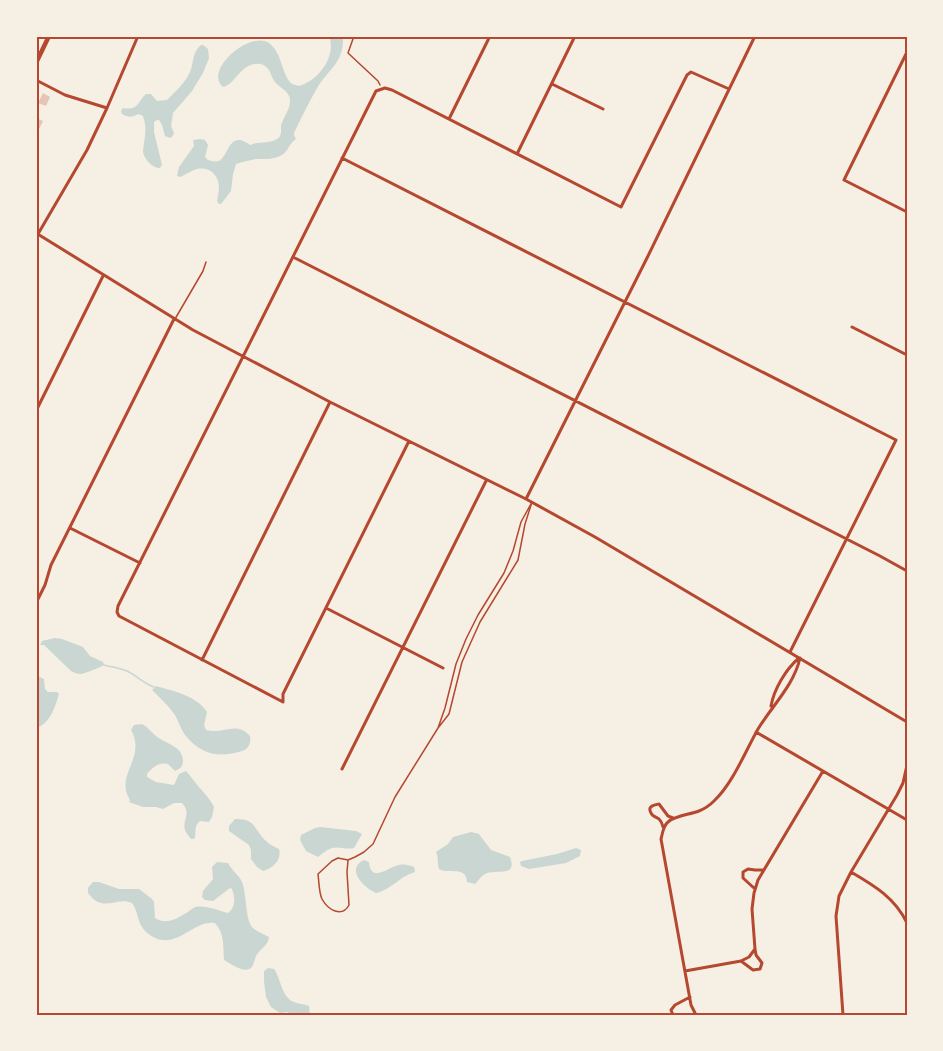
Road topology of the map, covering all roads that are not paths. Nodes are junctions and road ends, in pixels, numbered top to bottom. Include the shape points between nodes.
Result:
1 (49, 36) edge
2 (138, 36) edge
3 (490, 36) edge
4 (575, 36) edge
5 (755, 36) edge
6 (907, 52) edge
7 (36, 63) edge
8 (36, 80) edge
9 (552, 84) junction
10 (729, 89) junction
11 (107, 108) junction
12 (603, 109) dead end
13 (449, 119) junction
14 (517, 154) junction
15 (342, 158) junction
16 (907, 212) edge
17 (37, 233) edge
18 (292, 257) junction
19 (206, 262) dead end
20 (104, 276) junction
21 (625, 302) junction
22 (174, 320) junction
23 (852, 327) dead end
24 (907, 355) edge
25 (243, 356) junction
26 (575, 401) junction
27 (330, 402) junction
28 (36, 411) edge
29 (409, 441) junction
30 (486, 480) junction
31 (526, 499) junction
32 (532, 502) junction
33 (70, 528) junction
34 (847, 540) junction
35 (140, 563) junction
36 (907, 571) edge
37 (36, 603) edge
38 (326, 608) junction
39 (403, 648) junction
40 (790, 652) junction
41 (800, 658) junction
42 (202, 660) junction
43 (443, 669) dead end
44 (771, 708) junction
45 (907, 722) edge
46 (438, 728) junction
47 (756, 732) junction
48 (907, 765) edge
49 (342, 770) dead end
50 (823, 771) junction
51 (907, 777) edge
52 (903, 783) junction
53 (889, 809) junction
54 (675, 818) junction
55 (907, 820) edge
56 (663, 828) junction
57 (348, 860) junction
58 (764, 870) junction
59 (851, 872) junction
60 (755, 890) junction
61 (907, 923) edge
62 (755, 949) junction
63 (741, 962) junction
64 (685, 971) junction
65 (690, 997) junction
66 (673, 1015) edge
67 (686, 1015) edge
68 (696, 1015) edge
69 (843, 1015) edge

1 - 7 main road
2 - 11 street
3 - 13 street
4 - 9 street
5 - 10 street
6 - 16 street via 844,180
8 - 11 street via 65,95
9 - 12 street
9 - 14 street
10 - 14 street via 699,74 687,75 621,207
10 - 21 street
11 - 17 street via 77,169
13 - 14 street
13 - 15 street via 392,90 381,89 373,94
15 - 18 street
15 - 21 street
17 - 20 street
18 - 25 street
18 - 26 street
19 - 22 lane
20 - 22 street
20 - 28 street
21 - 26 street
21 - 34 street via 896,440
22 - 25 street
22 - 33 street
23 - 24 street
25 - 27 street
25 - 35 street
26 - 31 street
26 - 34 street
27 - 29 street
27 - 42 street
29 - 30 street
29 - 38 street
30 - 31 street
30 - 39 street
31 - 32 street
32 - 40 street
32 - 46 lane via 504,573 466,639
32 - 46 lane via 518,560 480,622 462,662 449,714
33 - 35 street
33 - 37 street
34 - 36 street
34 - 40 street
35 - 42 street via 117,614
38 - 39 street
38 - 42 street via 283,694 283,702
39 - 43 street
39 - 49 street
40 - 41 street
41 - 44 street via 797,670
41 - 44 street via 790,666
41 - 45 street
44 - 47 street
46 - 57 lane via 395,797 373,844
47 - 50 street
47 - 54 street via 720,794 700,811
48 - 52 street
50 - 53 street
50 - 58 street
51 - 52 street
52 - 53 street
53 - 55 street
53 - 59 street
54 - 56 street
54 - 56 street via 668,816 659,804 653,805 650,812 662,821
56 - 64 street
57 - 57 lane via 338,858 318,874 321,898 336,912 344,912 349,905
58 - 60 street
58 - 60 street via 743,872 743,878
59 - 61 street via 885,894
59 - 69 street via 839,896 836,916
60 - 62 street
62 - 63 street
62 - 63 street via 762,963 760,969 753,970
63 - 64 street
64 - 65 street
65 - 66 street via 673,1006
65 - 68 street
67 - 68 street

